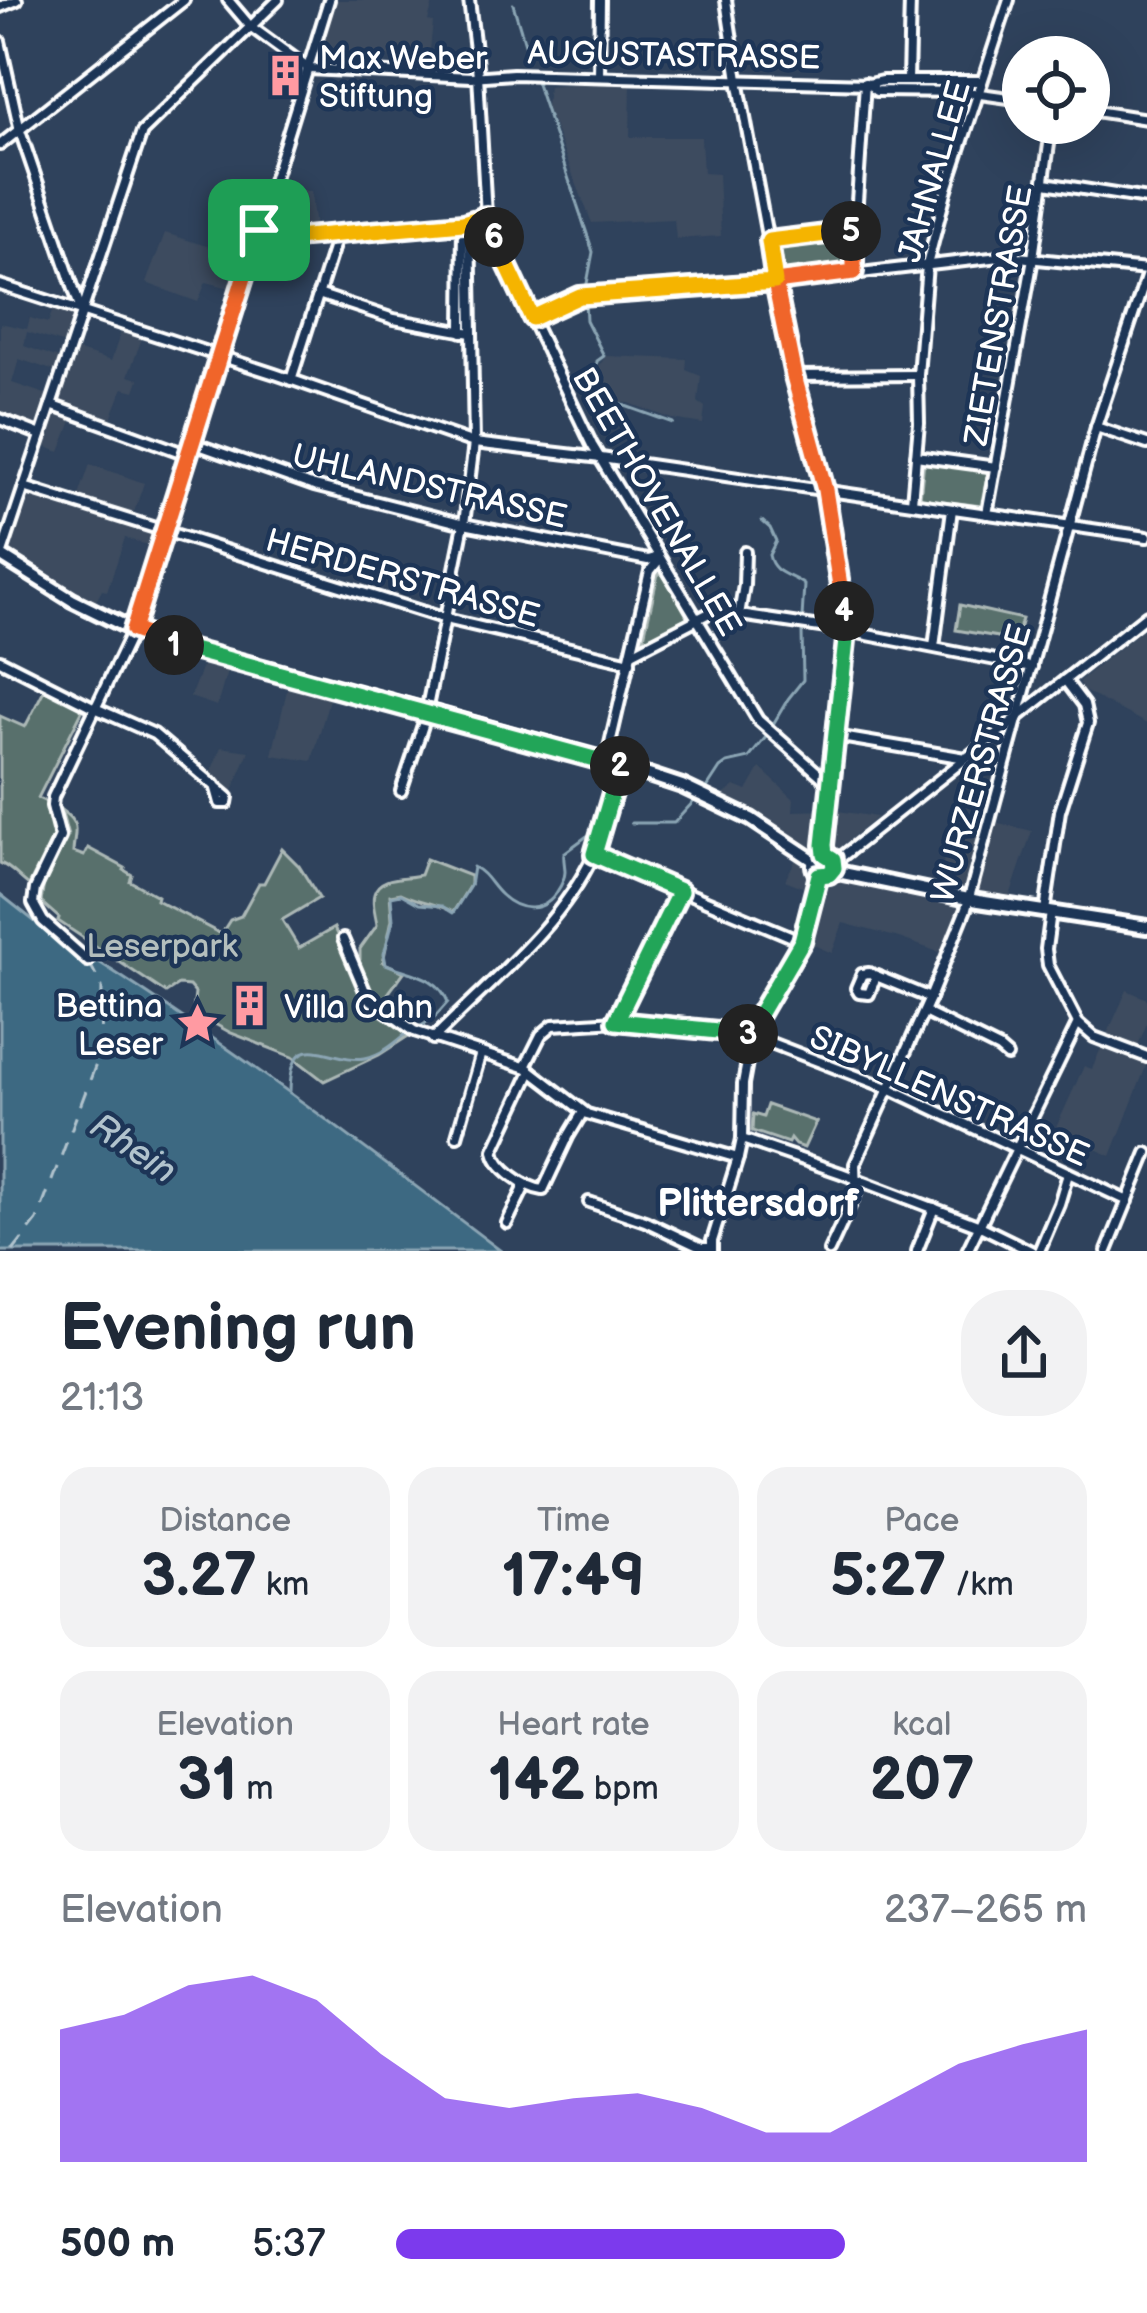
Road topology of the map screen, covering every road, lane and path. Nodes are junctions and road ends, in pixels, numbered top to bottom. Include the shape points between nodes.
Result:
1 (17, 0) edge
2 (228, 0) edge
3 (278, 0) edge
4 (329, 0) edge
5 (469, 0) edge
6 (600, 0) edge
7 (726, 0) edge
8 (910, 0) edge
9 (1009, 0) edge
10 (179, 1) edge
11 (0, 7) edge
12 (250, 26) junction
13 (0, 40) edge
14 (309, 69) junction
15 (478, 75) junction
16 (598, 77) junction
17 (738, 80) junction
18 (908, 80) junction
19 (982, 81) junction
20 (867, 84) junction
21 (980, 94) junction
22 (1002, 97) edge
23 (1110, 113) edge
24 (1147, 119) edge
25 (20, 131) junction
26 (1050, 144) edge
27 (0, 145) edge
28 (1045, 183) junction
29 (1147, 199) edge
30 (486, 216) junction
31 (466, 222) junction
32 (259, 230) junction
33 (854, 231) junction
34 (338, 233) junction
35 (769, 241) junction
36 (1033, 258) junction
37 (927, 265) junction
38 (854, 272) junction
39 (1147, 272) edge
40 (775, 282) junction
41 (0, 285) edge
42 (318, 294) junction
43 (82, 312) junction
44 (532, 318) junction
45 (467, 333) junction
46 (219, 357) junction
47 (918, 375) junction
48 (794, 376) junction
49 (291, 380) junction
50 (51, 405) junction
51 (0, 419) edge
52 (1096, 428) junction
53 (41, 435) junction
54 (193, 442) junction
55 (474, 443) junction
56 (1147, 444) edge
57 (189, 455) junction
58 (916, 456) junction
59 (601, 458) junction
60 (996, 466) junction
61 (24, 487) junction
62 (825, 490) junction
63 (912, 502) junction
64 (952, 509) junction
65 (987, 514) junction
66 (464, 524) junction
67 (1071, 526) junction
68 (165, 532) junction
69 (1147, 537) edge
70 (745, 552) dead end
71 (0, 555) edge
72 (655, 560) junction
73 (739, 615) junction
74 (1147, 615) edge
75 (446, 619) junction
76 (698, 620) junction
77 (133, 630) junction
78 (847, 631) junction
79 (150, 636) junction
80 (934, 647) junction
81 (124, 650) junction
82 (631, 657) junction
83 (0, 659) edge
84 (1032, 667) junction
85 (1065, 680) junction
86 (95, 708) junction
87 (427, 711) junction
88 (1018, 718) junction
89 (835, 736) junction
90 (966, 758) junction
91 (606, 761) junction
92 (620, 766) junction
93 (829, 783) junction
94 (215, 785) dead end
95 (401, 791) dead end
96 (594, 854) junction
97 (826, 862) junction
98 (819, 875) joint
99 (680, 891) junction
100 (969, 900) junction
101 (1048, 912) junction
102 (1147, 925) edge
103 (343, 939) dead end
104 (802, 941) junction
105 (88, 961) dead end
106 (877, 976) dead end
107 (931, 998) junction
108 (924, 1012) junction
109 (616, 1021) junction
110 (1078, 1024) junction
111 (751, 1035) junction
112 (433, 1039) junction
113 (481, 1054) junction
114 (1007, 1056) dead end
115 (1147, 1057) edge
116 (528, 1069) junction
117 (889, 1089) junction
118 (583, 1112) junction
119 (457, 1136) dead end
120 (742, 1139) junction
121 (1016, 1149) junction
122 (1147, 1153) edge
123 (738, 1158) junction
124 (1068, 1173) junction
125 (855, 1178) junction
126 (524, 1184) junction
127 (1128, 1201) junction
128 (590, 1202) dead end
129 (934, 1208) junction
130 (507, 1223) dead end
131 (980, 1226) junction
132 (712, 1249) edge
133 (829, 1251) edge
134 (917, 1251) edge
135 (968, 1251) edge
136 (1035, 1251) edge
137 (1106, 1251) edge

1 - 11 street
2 - 12 street
3 - 12 street
4 - 14 street
5 - 15 street, BEETHOVENALLEE
6 - 16 street
7 - 17 street
8 - 18 street
9 - 19 street, JAHNALLEE
10 - 25 street
12 - 14 street
12 - 43 street via 142,132
13 - 25 street
14 - 15 street, AUGUSTASTRASSE
14 - 32 street
15 - 16 street, AUGUSTASTRASSE
15 - 30 street, BEETHOVENALLEE
16 - 17 street, AUGUSTASTRASSE
17 - 20 street, AUGUSTASTRASSE
17 - 35 street
18 - 19 street, AUGUSTASTRASSE
18 - 20 street, AUGUSTASTRASSE
19 - 21 street, JAHNALLEE
20 - 21 street, AUGUSTASTRASSE via 876,91
20 - 33 street
21 - 22 street, AUGUSTASTRASSE
21 - 37 street, JAHNALLEE
23 - 24 street
25 - 27 street
25 - 43 street
26 - 28 street, ZIETENSTRASSE
28 - 29 street
28 - 36 street, ZIETENSTRASSE
30 - 31 street
30 - 44 street, BEETHOVENALLEE
31 - 34 street
31 - 45 street
32 - 34 street via 285,238
32 - 46 street
33 - 35 street
33 - 38 street
34 - 42 street
35 - 40 street
36 - 37 street
36 - 39 street
36 - 60 street, ZIETENSTRASSE
37 - 38 street
37 - 47 street, JAHNALLEE
38 - 40 street
39 - 52 street, WURZERSTRASSE
40 - 44 street via 580,296
40 - 48 street
41 - 43 street
42 - 45 street
42 - 49 street
43 - 46 street
43 - 50 street
44 - 59 street, BEETHOVENALLEE
45 - 55 street
46 - 49 street
46 - 54 street
47 - 48 street
47 - 58 street, JAHNALLEE
48 - 62 street
49 - 55 street
50 - 53 street
50 - 57 street
51 - 53 street
52 - 56 street
52 - 67 street, WURZERSTRASSE
53 - 61 street
54 - 57 street
54 - 66 street, UHLANDSTRASSE via 303,483
55 - 59 street
55 - 66 street
57 - 68 street
58 - 60 street
58 - 63 street, JAHNALLEE
59 - 62 street
59 - 72 street, BEETHOVENALLEE
60 - 65 street, ZIETENSTRASSE
61 - 68 street, HERDERSTRASSE
61 - 71 street
62 - 63 street
62 - 78 street
63 - 64 street
64 - 65 street
64 - 80 street
65 - 67 street
66 - 72 street, UHLANDSTRASSE
66 - 75 street
67 - 69 street
67 - 84 street, WURZERSTRASSE
68 - 75 street, HERDERSTRASSE
68 - 77 street
70 - 73 street
71 - 77 main road
72 - 76 street, BEETHOVENALLEE
72 - 82 street
73 - 76 street via 713,611
73 - 78 street
74 - 85 street
75 - 82 street, HERDERSTRASSE
75 - 87 street
76 - 82 street
76 - 93 street, BEETHOVENALLEE via 760,723
77 - 79 main road
77 - 81 street
78 - 80 street
78 - 89 street
79 - 81 street
79 - 87 main road
80 - 84 street
81 - 86 street
82 - 91 street
83 - 86 street
84 - 88 street, WURZERSTRASSE
85 - 88 street
85 - 101 street via 1088,723 1062,802
86 - 94 street via 154,734
86 - 105 street via 53,797 61,837 34,892 35,911
87 - 91 main road
87 - 95 street
88 - 90 street
88 - 100 street, WURZERSTRASSE
89 - 90 street
89 - 93 street
90 - 97 street
91 - 92 main road
92 - 96 street
92 - 97 main road via 729,807
93 - 97 street
96 - 99 street
96 - 112 street via 539,932
97 - 98 main road via 814,871
97 - 100 main road
98 - 104 street
99 - 104 street
99 - 109 street
100 - 101 main road
100 - 107 street, WURZERSTRASSE
101 - 102 main road
101 - 110 street via 1048,965
103 - 112 street via 368,998
104 - 111 street
106 - 107 street
107 - 108 street, WURZERSTRASSE
108 - 114 street
108 - 117 street, WURZERSTRASSE
109 - 111 street, SIBYLLENSTRASSE
109 - 116 street, SIBYLLENSTRASSE via 548,1027
110 - 115 street
110 - 121 street
111 - 117 street, SIBYLLENSTRASSE
111 - 120 street
112 - 113 street
113 - 116 street
113 - 119 street
116 - 118 street
116 - 126 street via 493,1153
117 - 121 street, SIBYLLENSTRASSE
117 - 125 street, WURZERSTRASSE
118 - 123 street
118 - 126 street via 543,1190
120 - 123 street
120 - 125 street
121 - 124 street, SIBYLLENSTRASSE
121 - 131 street
122 - 127 street
123 - 132 street
124 - 127 street, SIBYLLENSTRASSE
124 - 136 street
125 - 129 street
125 - 133 street, WURZERSTRASSE
126 - 130 street
127 - 137 street
128 - 132 street
129 - 131 street
129 - 134 street
131 - 135 street
131 - 136 street

